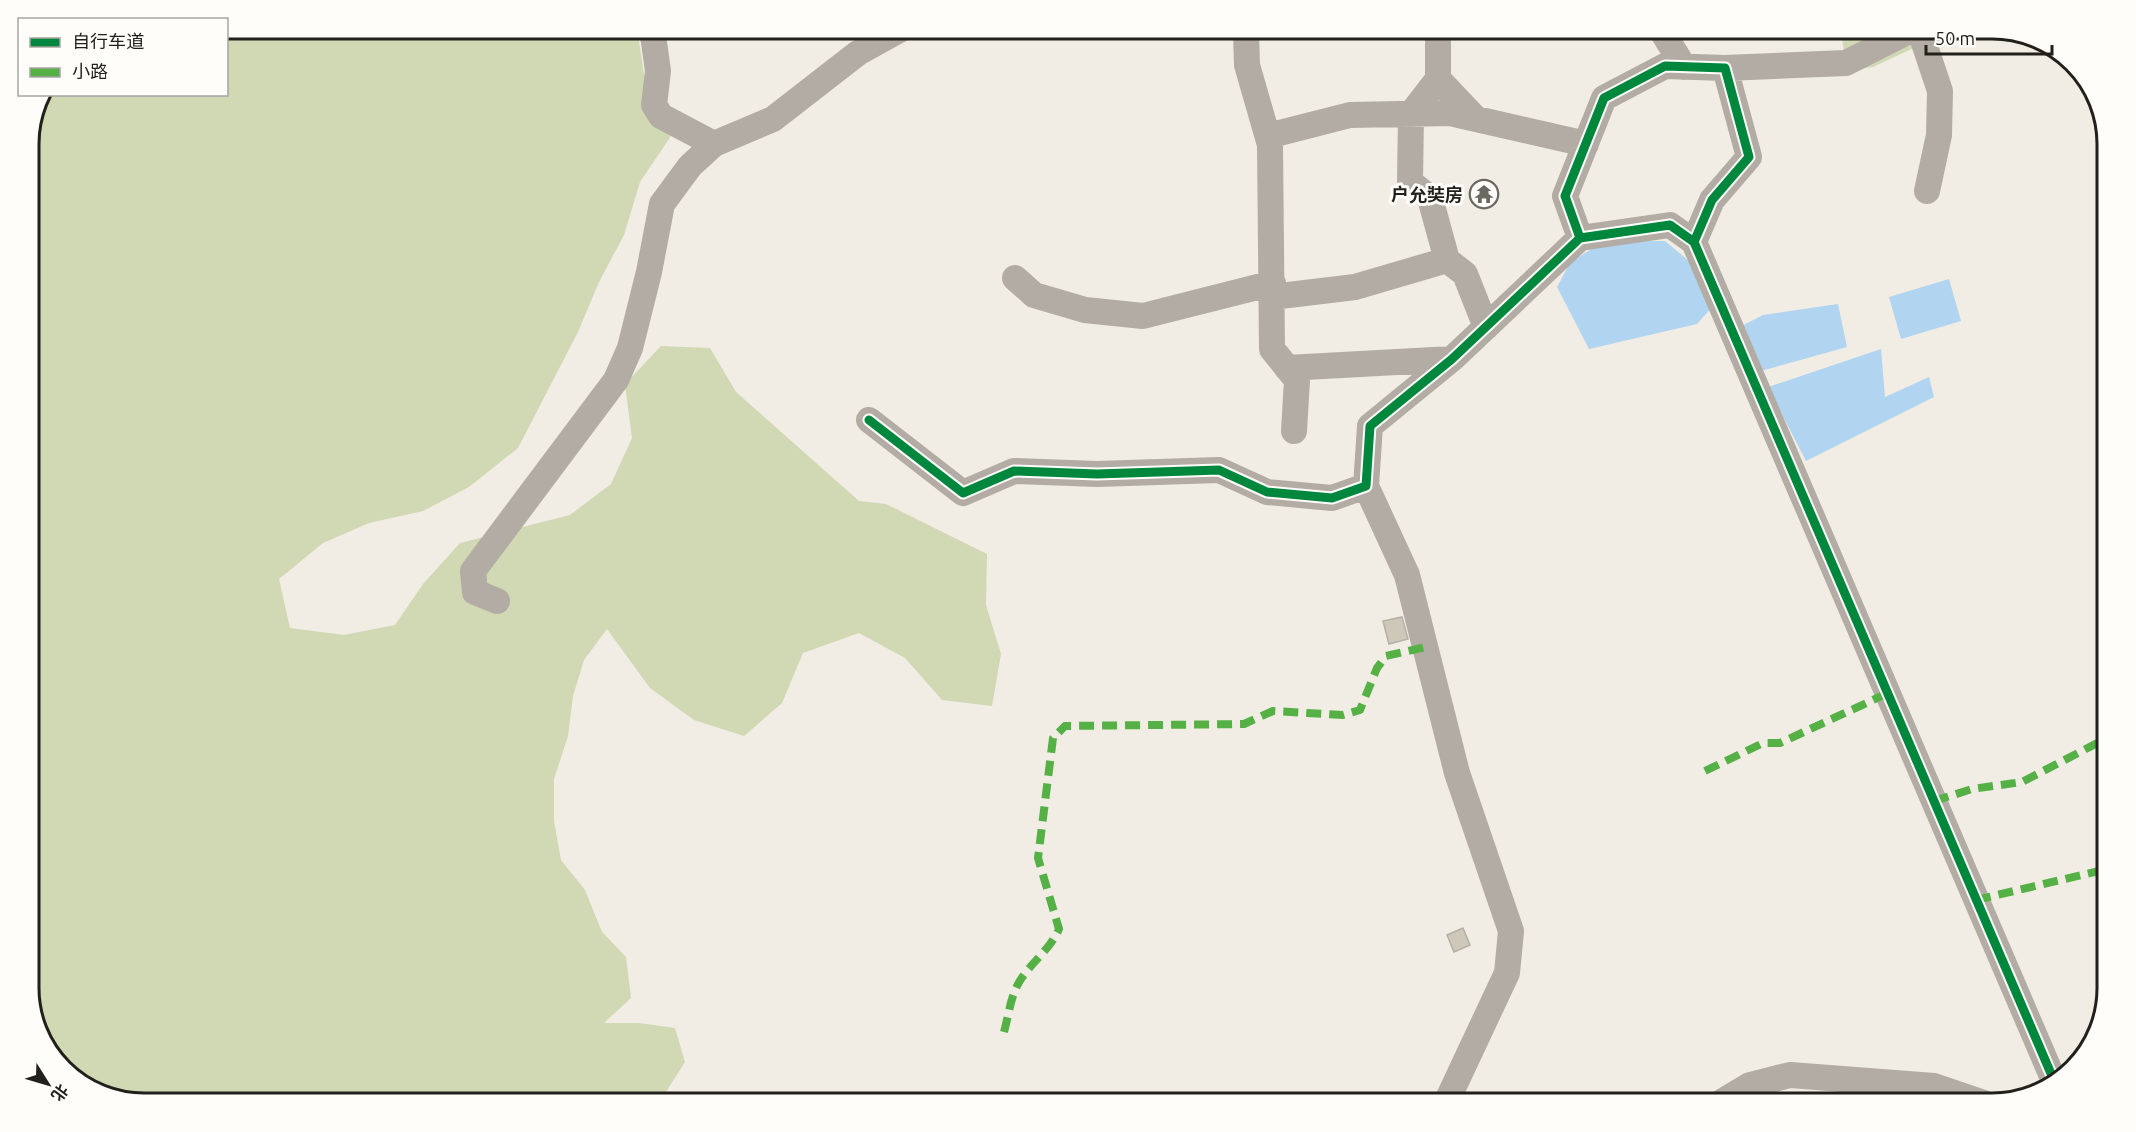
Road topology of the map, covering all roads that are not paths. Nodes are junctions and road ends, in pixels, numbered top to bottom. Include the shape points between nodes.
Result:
1 (654, 39) edge
2 (882, 39) edge
3 (1246, 39) edge
4 (1438, 39) edge
5 (1667, 39) edge
6 (1895, 39) edge
7 (1921, 39) edge
8 (1684, 67) junction
9 (1725, 68) junction
10 (1438, 79) junction
11 (1411, 114) junction
12 (1477, 119) junction
13 (1268, 136) junction
14 (714, 144) junction
15 (1586, 144) junction
16 (1927, 191) dead end
17 (1580, 238) junction
18 (1694, 242) junction
19 (1447, 260) junction
20 (1015, 278) dead end
21 (1272, 290) junction
22 (1486, 327) junction
23 (1452, 359) junction
24 (1287, 368) junction
25 (869, 420) dead end
26 (1294, 431) dead end
27 (1366, 486) junction
28 (497, 601) dead end
29 (2051, 1074) edge
30 (1451, 1093) edge
31 (1737, 1093) edge
32 (1953, 1093) edge

1 - 14 street via 658,71 654,105 661,116
2 - 14 street via 858,52 773,119
3 - 13 street via 1246,65
4 - 10 street
5 - 8 street
6 - 9 street via 1846,63
7 - 16 street via 1940,91 1939,135
8 - 9 street
8 - 15 street via 1665,66 1604,98
9 - 18 street via 1749,157 1712,200
10 - 11 street
10 - 12 street
11 - 12 street via 1450,113
11 - 13 street via 1350,115
11 - 19 street via 1410,182 1430,198
12 - 15 street
13 - 21 street
14 - 28 street via 690,166 662,204 630,348 616,380 473,571 476,591
15 - 17 street via 1565,196
17 - 18 street via 1670,225
17 - 22 street
18 - 29 street
19 - 21 street via 1355,287
19 - 22 street via 1465,274
20 - 21 street via 1034,295 1085,310 1143,316
21 - 24 street via 1272,349
22 - 23 street
23 - 24 street
23 - 27 street via 1370,426
24 - 26 street via 1297,380
25 - 27 street via 963,493 1014,471 1097,474 1219,470 1267,492 1332,498
27 - 30 street via 1407,575 1457,773 1511,931 1507,973
31 - 32 street via 1750,1085 1790,1075 1934,1086

